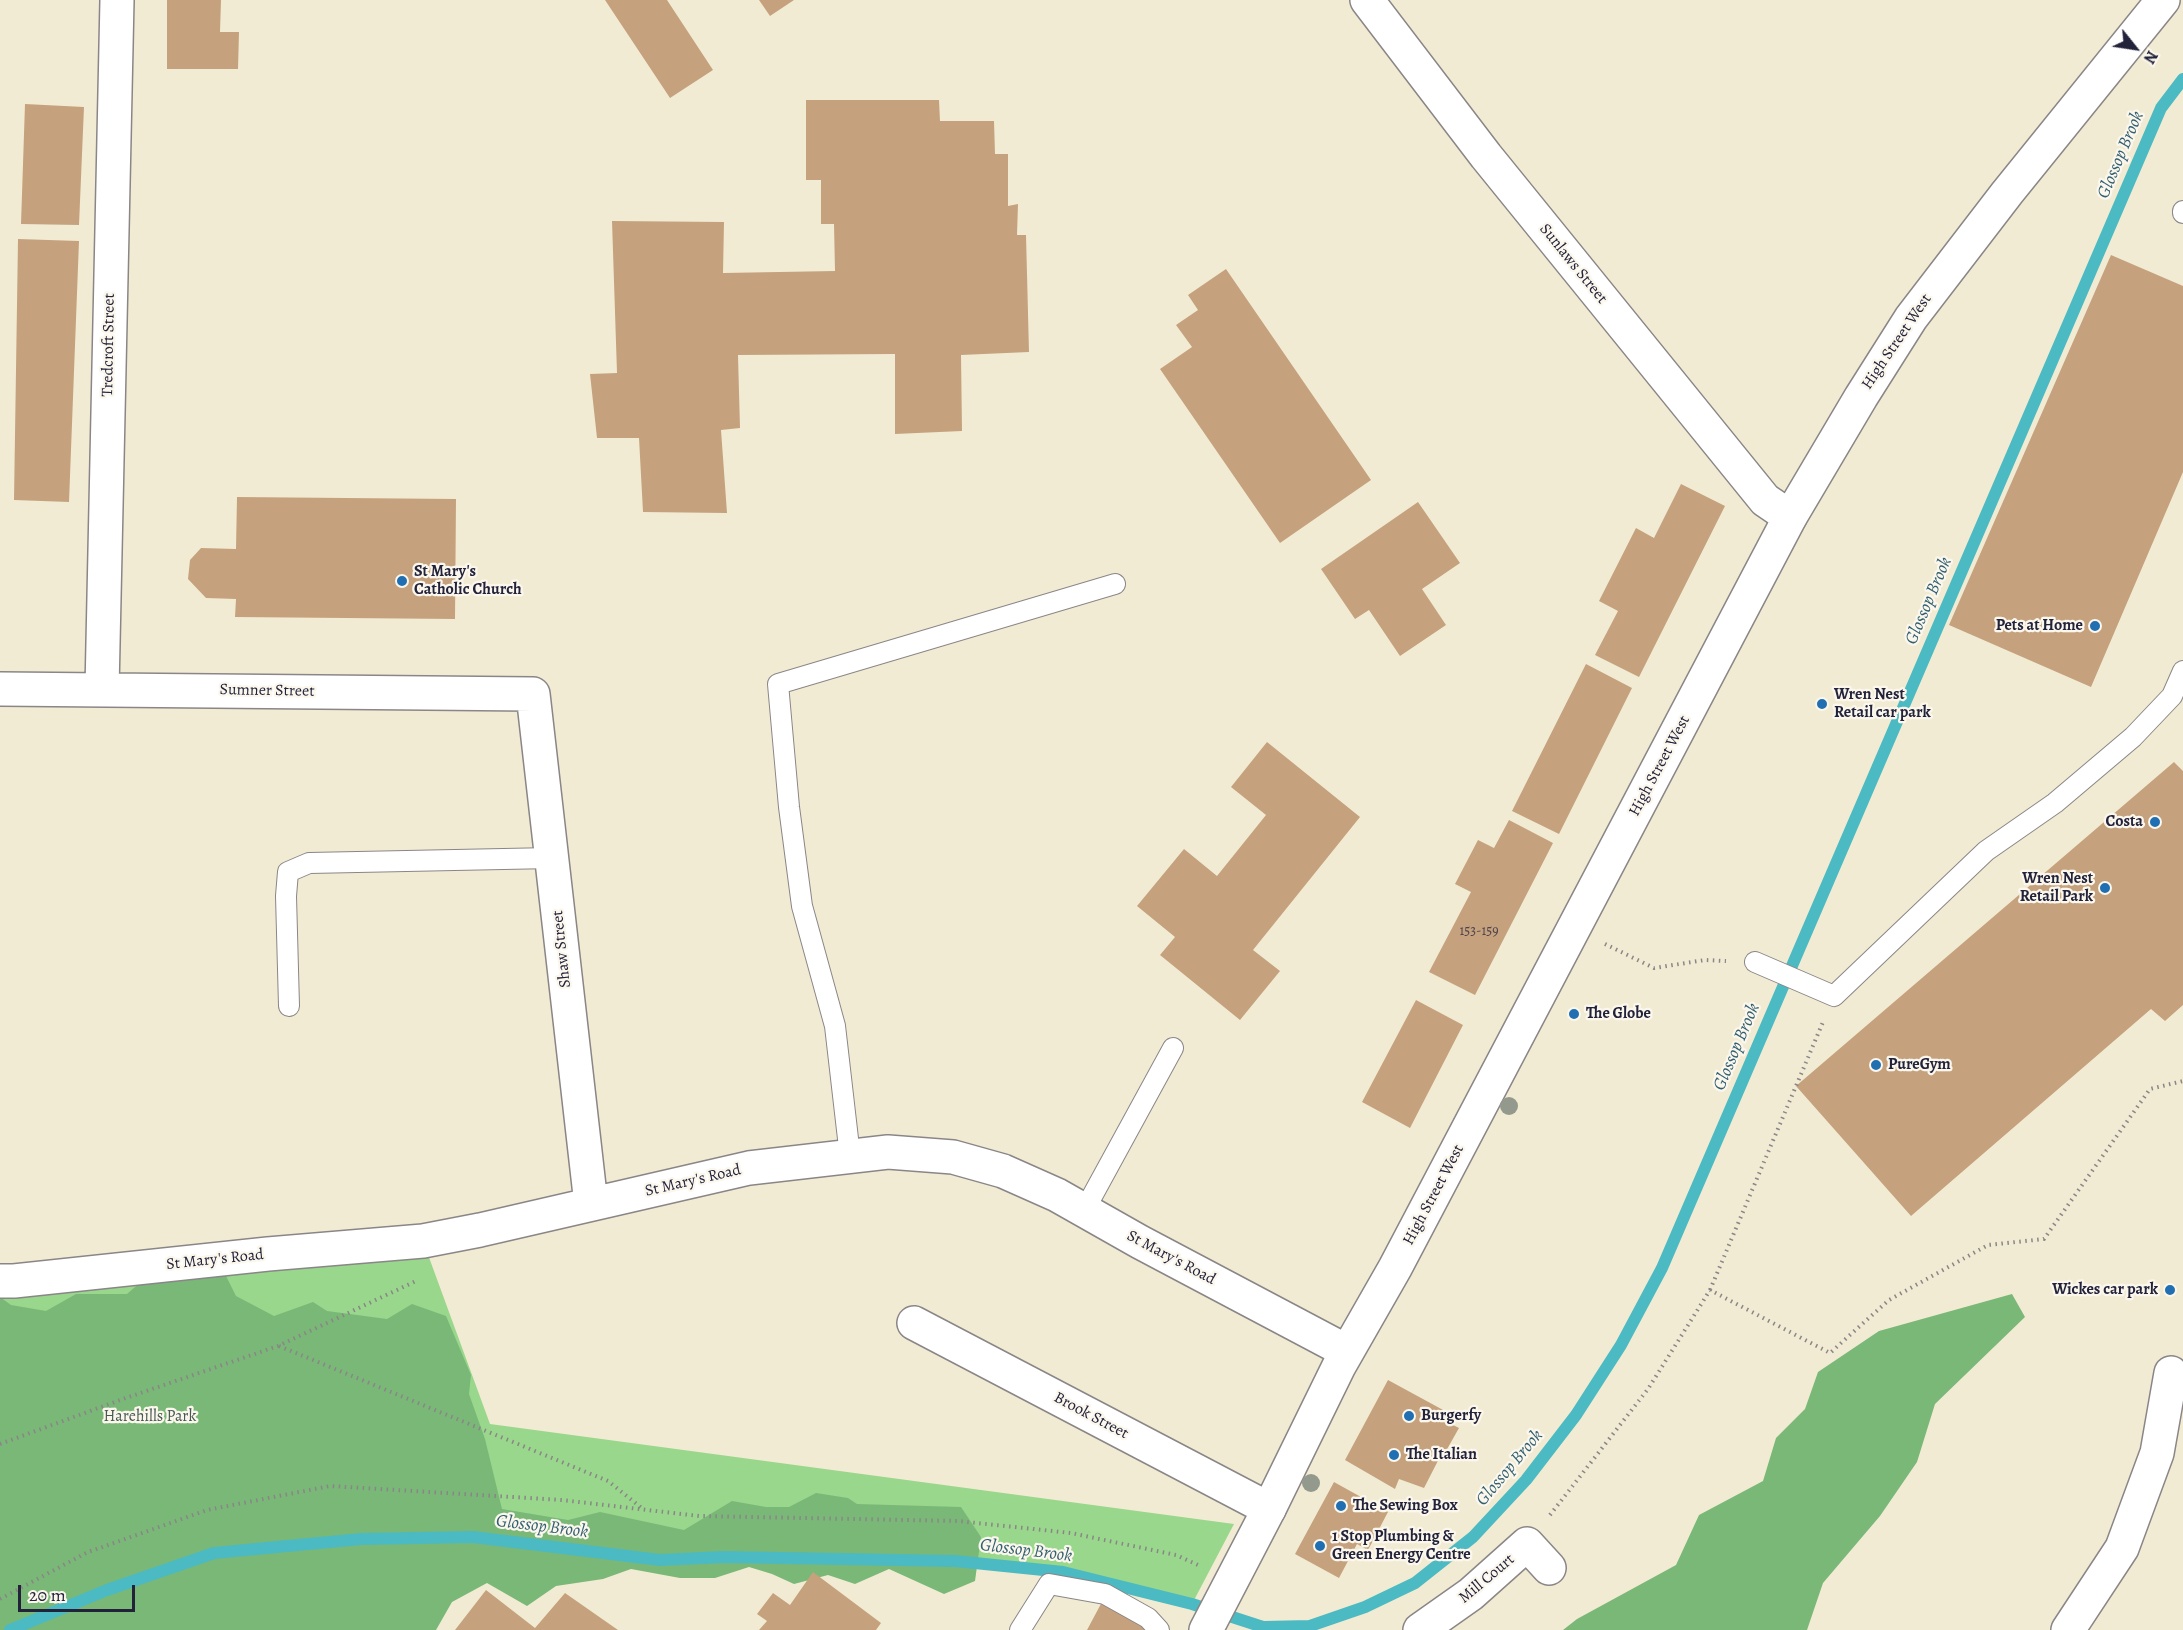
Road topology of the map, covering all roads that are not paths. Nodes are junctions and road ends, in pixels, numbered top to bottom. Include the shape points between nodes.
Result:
1 (117, 0) edge
2 (1367, 0) edge
3 (2163, 0) edge
4 (1790, 517) junction
5 (1115, 584) dead end
6 (2183, 671) edge
7 (0, 689) edge
8 (102, 689) junction
9 (533, 694) joint
10 (552, 858) junction
11 (1755, 962) road end
12 (289, 1006) dead end
13 (1173, 1048) dead end
14 (850, 1156) junction
15 (591, 1204) junction
16 (1084, 1210) junction
17 (0, 1281) edge
18 (914, 1323) dead end
19 (1346, 1351) junction
20 (2171, 1373) dead end
21 (1269, 1509) junction
22 (1549, 1568) dead end
23 (1020, 1630) edge
24 (1159, 1630) edge
25 (1206, 1630) edge
26 (1420, 1630) edge
27 (2068, 1630) edge

1 - 8 street, Tredcroft Street
2 - 4 street, Sunlaws Street via 1486,156 1765,500
3 - 4 street, High Street West via 1911,318
4 - 19 street, High Street West via 1395,1268
5 - 14 lane via 778,684 802,906 835,1026
6 - 11 lane via 2172,696 2133,737 2055,802 1986,851 1834,996
7 - 8 street, Sumner Street
8 - 9 street, Sumner Street
9 - 10 street, Shaw Street
10 - 12 lane via 309,863 288,872
10 - 15 street, Shaw Street
13 - 16 lane
14 - 15 street, St Mary's Road via 749,1168
14 - 16 street, St Mary's Road via 888,1152 953,1157 1003,1171
15 - 17 street, St Mary's Road via 423,1241
16 - 19 street, St Mary's Road
18 - 21 street, Brook Street
19 - 21 street, High Street West
20 - 27 street via 2157,1453 2122,1548
21 - 25 street, High Street West
22 - 26 street, Mill Court via 1527,1544 1471,1594
23 - 24 lane via 1049,1584 1105,1594 1148,1618

